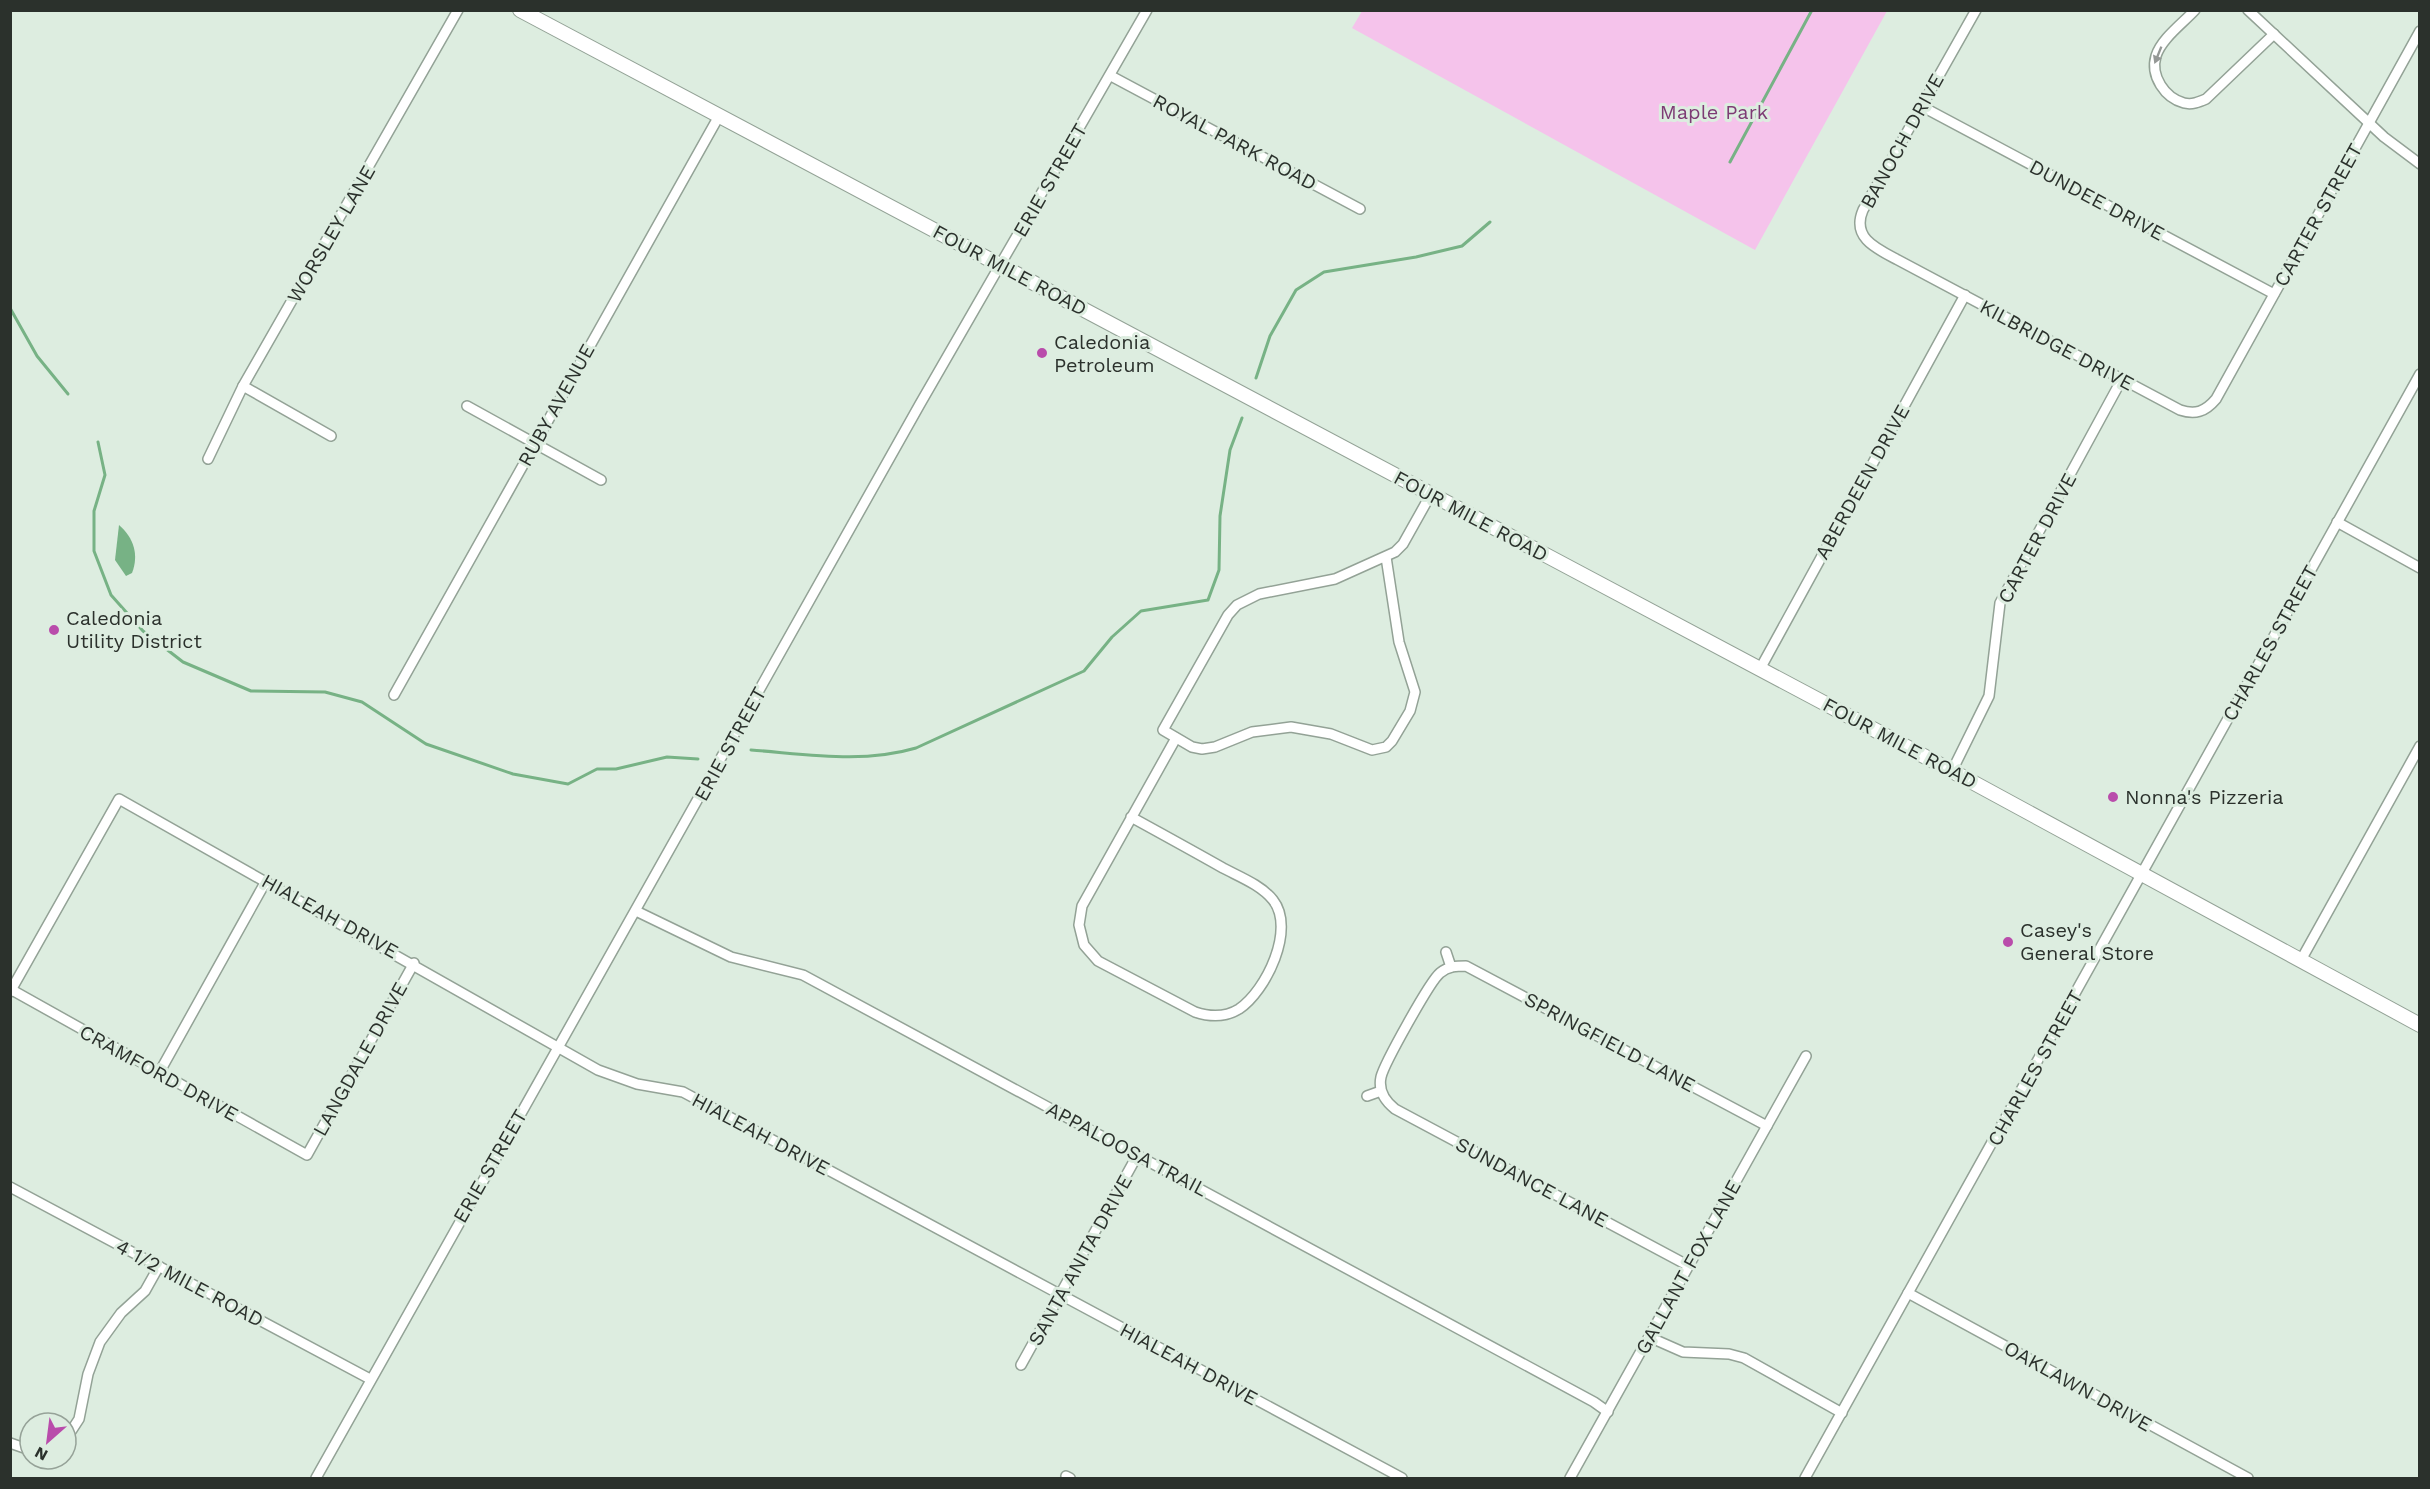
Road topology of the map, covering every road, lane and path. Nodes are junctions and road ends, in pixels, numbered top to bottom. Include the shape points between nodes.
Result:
1 (458, 10) edge
2 (520, 10) edge
3 (1147, 10) edge
4 (1976, 10) edge
5 (2195, 10) edge
6 (2248, 10) edge
7 (2420, 31) edge
8 (2274, 34) junction
9 (1111, 76) junction
10 (1920, 106) junction
11 (719, 116) junction
12 (2369, 123) junction
13 (2420, 164) edge
14 (1360, 209) dead end
15 (1898, 260) joint
16 (1000, 264) junction
17 (2274, 294) junction
18 (1965, 295) junction
19 (2420, 374) edge
20 (2122, 379) junction
21 (243, 386) junction
22 (2216, 399) joint
23 (467, 406) dead end
24 (331, 436) dead end
25 (535, 442) junction
26 (208, 459) dead end
27 (601, 480) dead end
28 (1431, 494) junction
29 (2337, 522) junction
30 (1386, 557) junction
31 (2420, 568) edge
32 (1760, 669) junction
33 (394, 695) dead end
34 (1176, 738) junction
35 (2420, 746) edge
36 (1952, 771) junction
37 (1131, 817) junction
38 (2144, 874) junction
39 (266, 881) junction
40 (636, 911) junction
41 (1446, 952) dead end
42 (2301, 960) junction
43 (414, 963) junction
44 (1451, 967) junction
45 (11, 991) edge
46 (2420, 1025) edge
47 (558, 1047) junction
48 (1806, 1056) dead end
49 (159, 1073) junction
50 (1381, 1091) junction
51 (1367, 1096) dead end
52 (1767, 1126) junction
53 (1138, 1154) junction
54 (307, 1155) joint
55 (10, 1187) edge
56 (159, 1266) junction
57 (1689, 1266) junction
58 (1908, 1293) junction
59 (1060, 1295) junction
60 (1649, 1337) junction
61 (1021, 1365) dead end
62 (370, 1379) junction
63 (1608, 1412) junction
64 (1842, 1413) junction
65 (78, 1421) edge
66 (316, 1479) edge
67 (1402, 1479) edge
68 (1570, 1479) edge
69 (1805, 1479) edge
70 (2248, 1479) edge

1 - 21 street, WORSLEY LANE
2 - 11 main road, FOUR MILE ROAD
3 - 9 street, ERIE STREET
4 - 10 street, BANOCH DRIVE
5 -> 8 street via 2159,49 2154,64 2156,78 2166,93 2183,103 2206,99
6 - 8 street
7 - 12 street, CARTER STREET
8 - 12 street
9 - 14 street, ROYAL PARK ROAD
9 - 16 street, ERIE STREET
10 - 15 street, BANOCH DRIVE via 1859,223 1868,243
10 - 17 street, DUNDEE DRIVE
11 - 16 main road, FOUR MILE ROAD
11 - 25 street, RUBY AVENUE
12 - 13 street
12 - 17 street, CARTER STREET
15 - 18 street, KILBRIDGE DRIVE
16 - 28 main road, FOUR MILE ROAD
16 - 40 street, ERIE STREET
17 - 22 street, CARTER STREET
18 - 20 street, KILBRIDGE DRIVE
18 - 32 street, ABERDEEN DRIVE
19 - 29 street, CHARLES STREET
20 - 22 street, KILBRIDGE DRIVE via 2182,411 2198,412
20 - 36 street, CARTER DRIVE via 2000,603 1989,696
21 - 24 street
21 - 26 street, WORSLEY LANE
23 - 25 street
25 - 27 street
25 - 33 street, RUBY AVENUE
28 - 30 street via 1403,544
28 - 32 main road, FOUR MILE ROAD
29 - 31 street
29 - 38 street, CHARLES STREET
30 - 34 street via 1335,579 1259,594 1236,606 1162,730
30 - 34 street via 1399,642 1415,692 1410,711 1392,741 1379,749 1364,747 1331,734 1291,727 1252,732 1202,749
32 - 36 main road, FOUR MILE ROAD
34 - 37 street
35 - 42 street
36 - 38 main road, FOUR MILE ROAD
37 - 37 street via 1082,906 1079,925 1084,945 1098,961 1195,1012 1217,1016 1241,1008 1254,994 1282,942 1279,909 1261,889
38 - 42 main road, FOUR MILE ROAD
38 - 58 street, CHARLES STREET
39 - 43 street, HIALEAH DRIVE
39 - 45 street, HIALEAH DRIVE via 119,799
39 - 49 street
40 - 47 street, ERIE STREET
40 - 53 street, APPALOOSA TRAIL via 731,957 803,975
41 - 44 street
42 - 46 main road, FOUR MILE ROAD
43 - 47 street, HIALEAH DRIVE
43 - 54 street, LANGDALE DRIVE
44 - 50 street via 1440,973 1429,989 1384,1070
44 - 52 street, SPRINGFIELD LANE via 1473,969
45 - 49 street, CRAMFORD DRIVE
47 - 59 street, HIALEAH DRIVE via 620,1079 683,1092
47 - 62 street, ERIE STREET
48 - 52 street, GALLANT FOX LANE
49 - 54 street, CRAMFORD DRIVE
50 - 51 street
50 - 57 street, SUNDANCE LANE via 1395,1109
52 - 57 street, GALLANT FOX LANE
53 - 59 street, SANTA ANITA DRIVE
53 - 63 street, APPALOOSA TRAIL
55 - 56 street, 4 1/2 MILE ROAD
56 - 62 street, 4 1/2 MILE ROAD
56 - 65 street via 145,1291 100,1342
57 - 60 street, GALLANT FOX LANE
58 - 64 street, CHARLES STREET
58 - 70 street, OAKLAWN DRIVE
59 - 61 street, SANTA ANITA DRIVE
59 - 67 street, HIALEAH DRIVE
60 - 63 street, GALLANT FOX LANE
60 - 64 street via 1683,1352 1744,1358
62 - 66 street, ERIE STREET
63 - 68 street, GALLANT FOX LANE
64 - 69 street, CHARLES STREET

